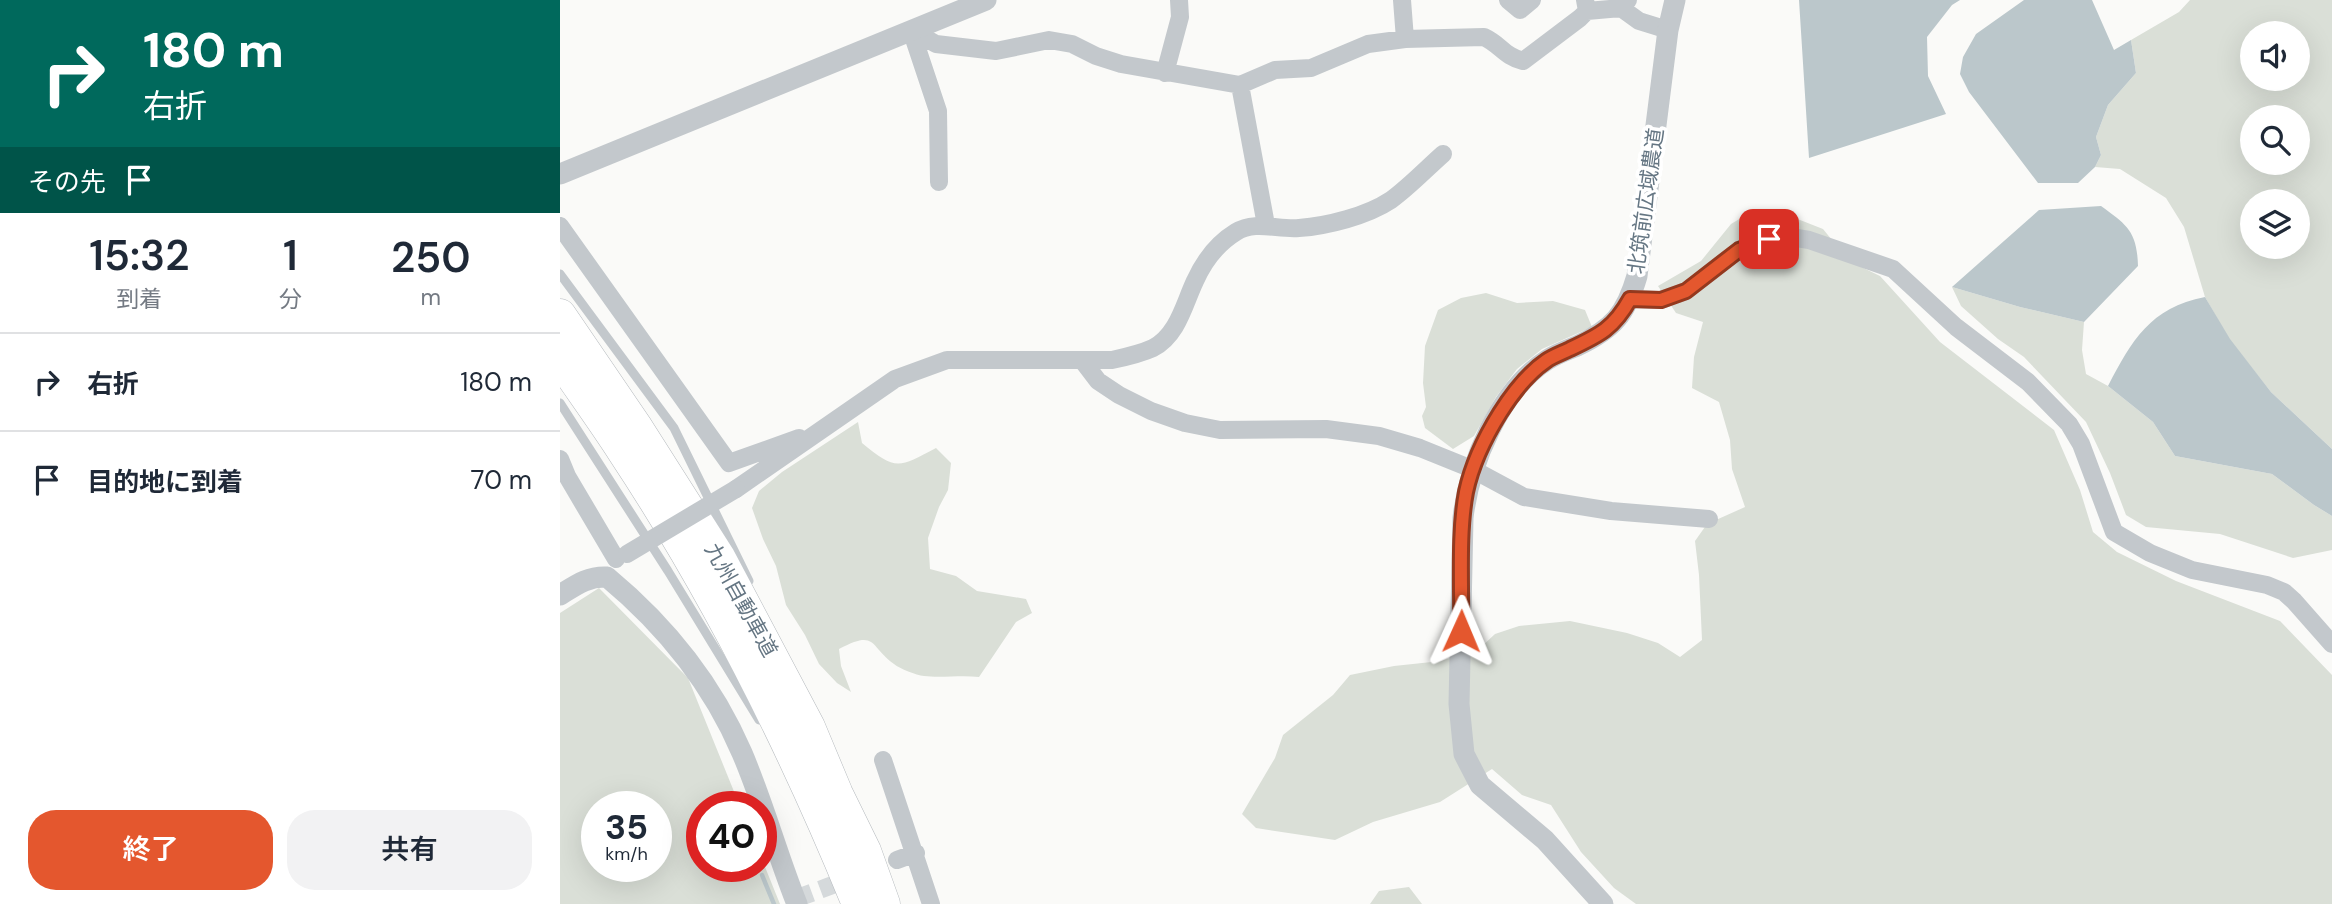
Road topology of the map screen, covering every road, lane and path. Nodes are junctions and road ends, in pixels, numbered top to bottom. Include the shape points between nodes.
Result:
1 (986, 0) edge
2 (1179, 0) edge
3 (1402, 0) edge
4 (1508, 0) edge
5 (1532, 0) edge
6 (1675, 0) edge
7 (1624, 4) edge
8 (1586, 5) edge
9 (911, 30) junction
10 (1668, 30) junction
11 (1405, 39) junction
12 (1165, 73) junction
13 (1240, 85) junction
14 (1443, 154) dead end
15 (560, 174) edge
16 (939, 182) dead end
17 (1266, 225) junction
18 (560, 226) edge
19 (560, 274) edge
20 (1630, 299) junction
21 (560, 315) edge
22 (560, 359) edge
23 (1082, 360) junction
24 (560, 403) edge
25 (826, 428) junction
26 (560, 459) edge
27 (1472, 469) junction
28 (1709, 519) dead end
29 (617, 563) junction
30 (560, 595) edge
31 (756, 595) dead end
32 (2332, 643) edge
33 (788, 667) dead end
34 (809, 727) junction
35 (768, 734) dead end
36 (776, 746) dead end
37 (883, 761) dead end
38 (821, 815) junction
39 (916, 853) junction
40 (897, 860) dead end
41 (797, 904) edge
42 (858, 904) edge
43 (884, 904) edge
44 (931, 904) edge
45 (1603, 904) edge

1 - 9 street
2 - 12 street via 1180,17
3 - 11 street
4 - 5 street via 1520,10
6 - 10 street, 北筑前広域農道
7 - 8 street
7 - 10 street via 1639,21
8 - 11 street via 1523,61 1484,37
9 - 12 street via 936,44 996,51 1049,40
9 - 15 street
9 - 16 street via 938,111
10 - 20 street, 北筑前広域農道 via 1637,276
11 - 13 street via 1368,44 1311,68 1275,69
12 - 13 street
13 - 17 street
14 - 17 street via 1392,199 1368,212 1302,228
17 - 23 street via 1238,230 1216,247 1164,340 1132,356
18 - 25 street via 729,463
19 - 31 lane via 674,428
20 - 27 street, 北筑前広域農道 via 1608,330 1548,359 1530,374 1507,401
20 - 32 street via 1661,300 1686,291 1739,250 1769,239 1809,240 1893,269 1956,327 2028,382 2069,424 2114,532 2192,570 2284,592
21 - 34 highway, 九州自動車道 via 719,557
22 - 38 highway, 九州自動車道 via 624,452 707,589
23 - 25 street via 947,360 895,379
23 - 27 street via 1098,380 1119,395 1185,423 1220,430 1326,429 1379,436
24 - 35 lane
25 - 29 street, bridge
26 - 29 street
27 - 28 street via 1524,497 1611,512
27 - 45 street, 北筑前広域農道 via 1463,518 1459,704 1464,754 1480,785 1545,839
29 - 30 street
29 - 41 street via 628,594 670,637 707,685 743,755
33 - 34 lane
34 - 43 highway, 九州自動車道
36 - 38 lane
37 - 39 street
38 - 42 highway, 九州自動車道
39 - 40 street
39 - 44 street

